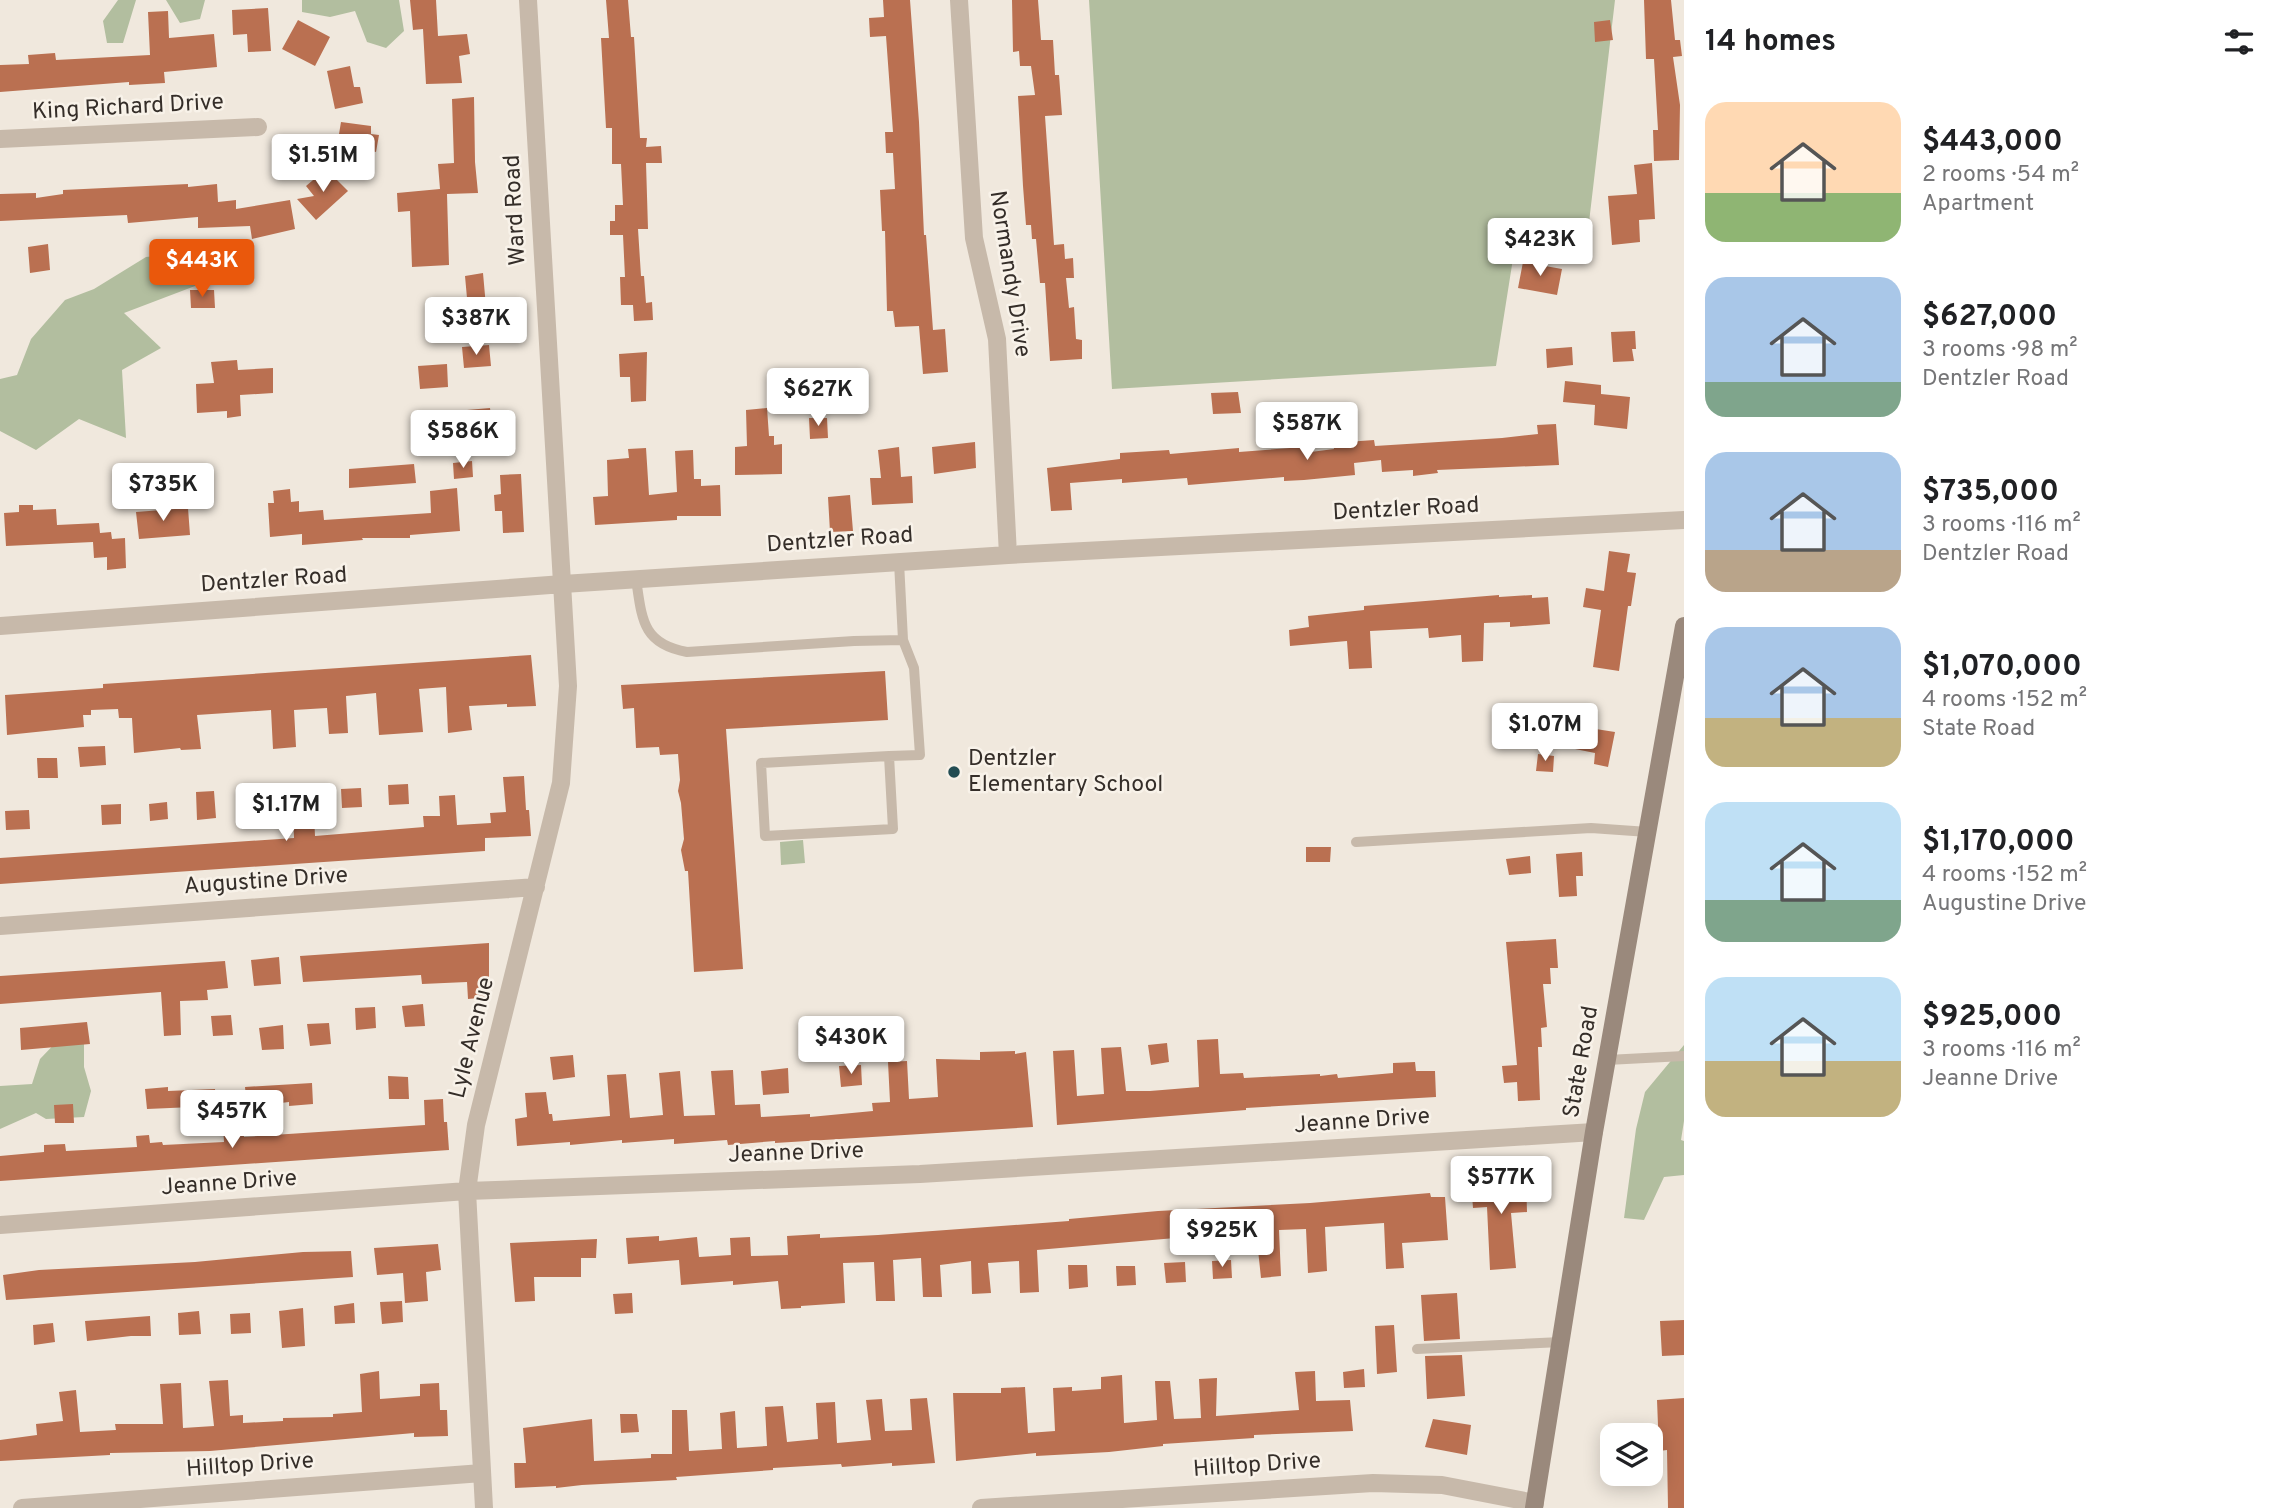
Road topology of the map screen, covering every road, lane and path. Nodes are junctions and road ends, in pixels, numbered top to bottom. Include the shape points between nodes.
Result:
1 (528, 0) edge
2 (959, 0) edge
3 (258, 127) dead end
4 (0, 139) edge
5 (1684, 520) edge
6 (1008, 555) junction
7 (899, 562) junction
8 (636, 579) junction
9 (563, 584) junction
10 (0, 626) edge
11 (1684, 626) edge
12 (903, 640) junction
13 (889, 756) junction
14 (1648, 832) junction
15 (1356, 842) dead end
16 (536, 887) junction
17 (0, 926) edge
18 (1684, 1056) edge
19 (1607, 1060) junction
20 (1594, 1132) junction
21 (467, 1191) junction
22 (0, 1225) edge
23 (1561, 1342) junction
24 (1417, 1349) dead end
25 (482, 1474) junction
26 (1535, 1505) edge
27 (22, 1508) edge
28 (484, 1508) edge
29 (981, 1508) edge

1 - 9 street, Ward Road
2 - 6 street, Normandy Drive via 974,237 997,339
3 - 4 street, King Richard Drive
5 - 6 street, Dentzler Road
6 - 7 street, Dentzler Road
7 - 8 street, Dentzler Road
7 - 12 lane
8 - 9 street, Dentzler Road
8 - 12 lane via 645,623 653,639 669,649 687,652
9 - 10 street, Dentzler Road
9 - 16 street, Lyle Avenue via 568,686 561,783
11 - 14 main road, State Road
12 - 13 lane via 914,668 920,755
13 - 13 lane via 893,829 765,836 761,763
14 - 15 lane via 1591,828
14 - 19 main road, State Road
16 - 17 street, Augustine Drive
16 - 21 street, Lyle Avenue via 476,1125
18 - 19 lane
19 - 20 main road, State Road
20 - 21 street, Jeanne Drive via 920,1174
20 - 23 main road, State Road
21 - 22 street, Jeanne Drive
21 - 25 street, Lyle Avenue
23 - 24 lane
23 - 26 main road, State Road
25 - 27 street, Hilltop Drive
25 - 28 street, Lyle Avenue
26 - 29 street, Hilltop Drive via 1442,1486 1373,1483

